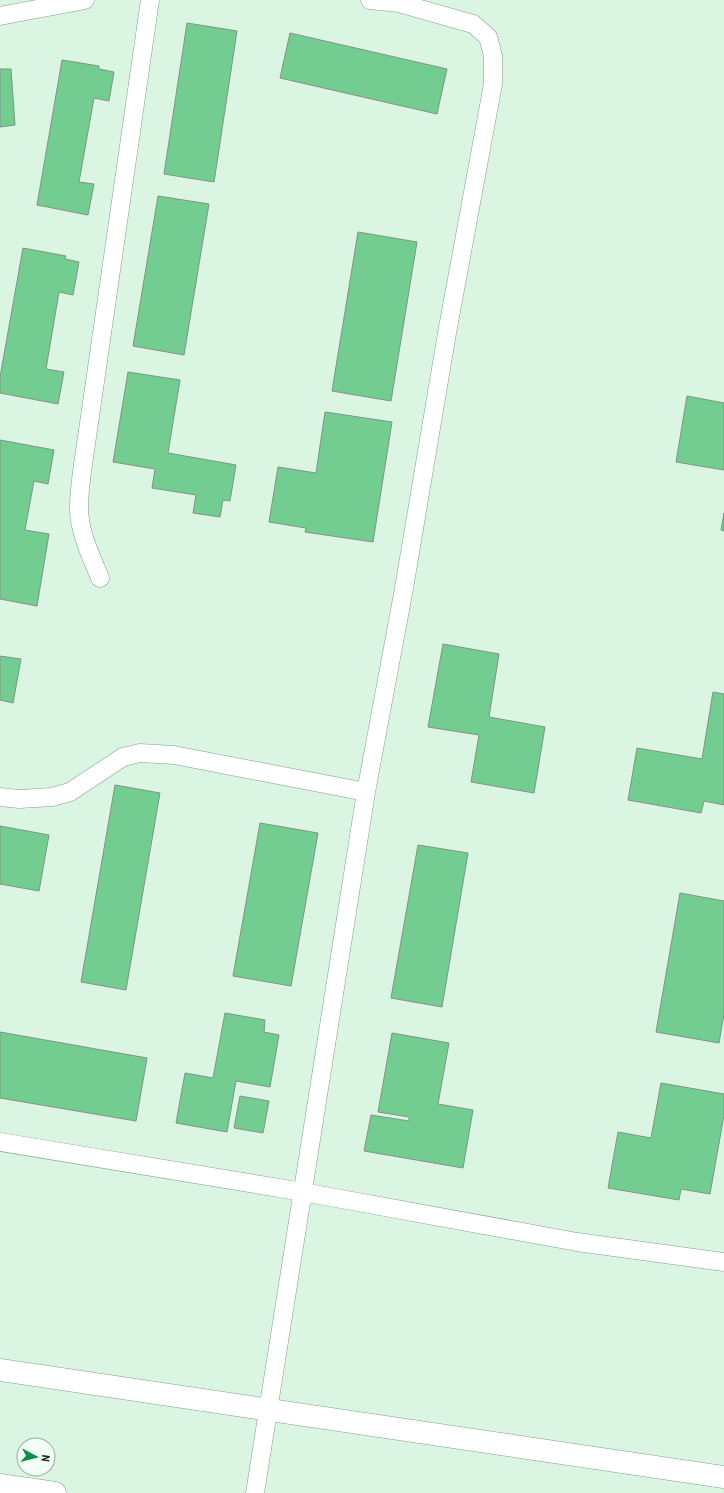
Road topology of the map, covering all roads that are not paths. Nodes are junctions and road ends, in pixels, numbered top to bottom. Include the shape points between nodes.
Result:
1 (85, 0) edge
2 (150, 0) edge
3 (370, 0) edge
4 (0, 16) edge
5 (100, 578) dead end
6 (366, 792) junction
7 (0, 797) edge
8 (0, 1142) edge
9 (303, 1192) junction
10 (724, 1262) edge
11 (0, 1370) edge
12 (269, 1410) junction
13 (724, 1477) edge
14 (0, 1485) edge
15 (56, 1493) edge
16 (255, 1493) edge

1 - 4 street
2 - 5 street via 79,508 82,530
3 - 6 street via 399,3 473,24 488,37 493,56 493,84
6 - 7 street via 174,755 140,753 123,757 70,792 52,797
6 - 9 street
8 - 9 street
9 - 10 street via 577,1242
9 - 12 street
11 - 12 main road
12 - 13 main road
12 - 16 street
14 - 15 main road

